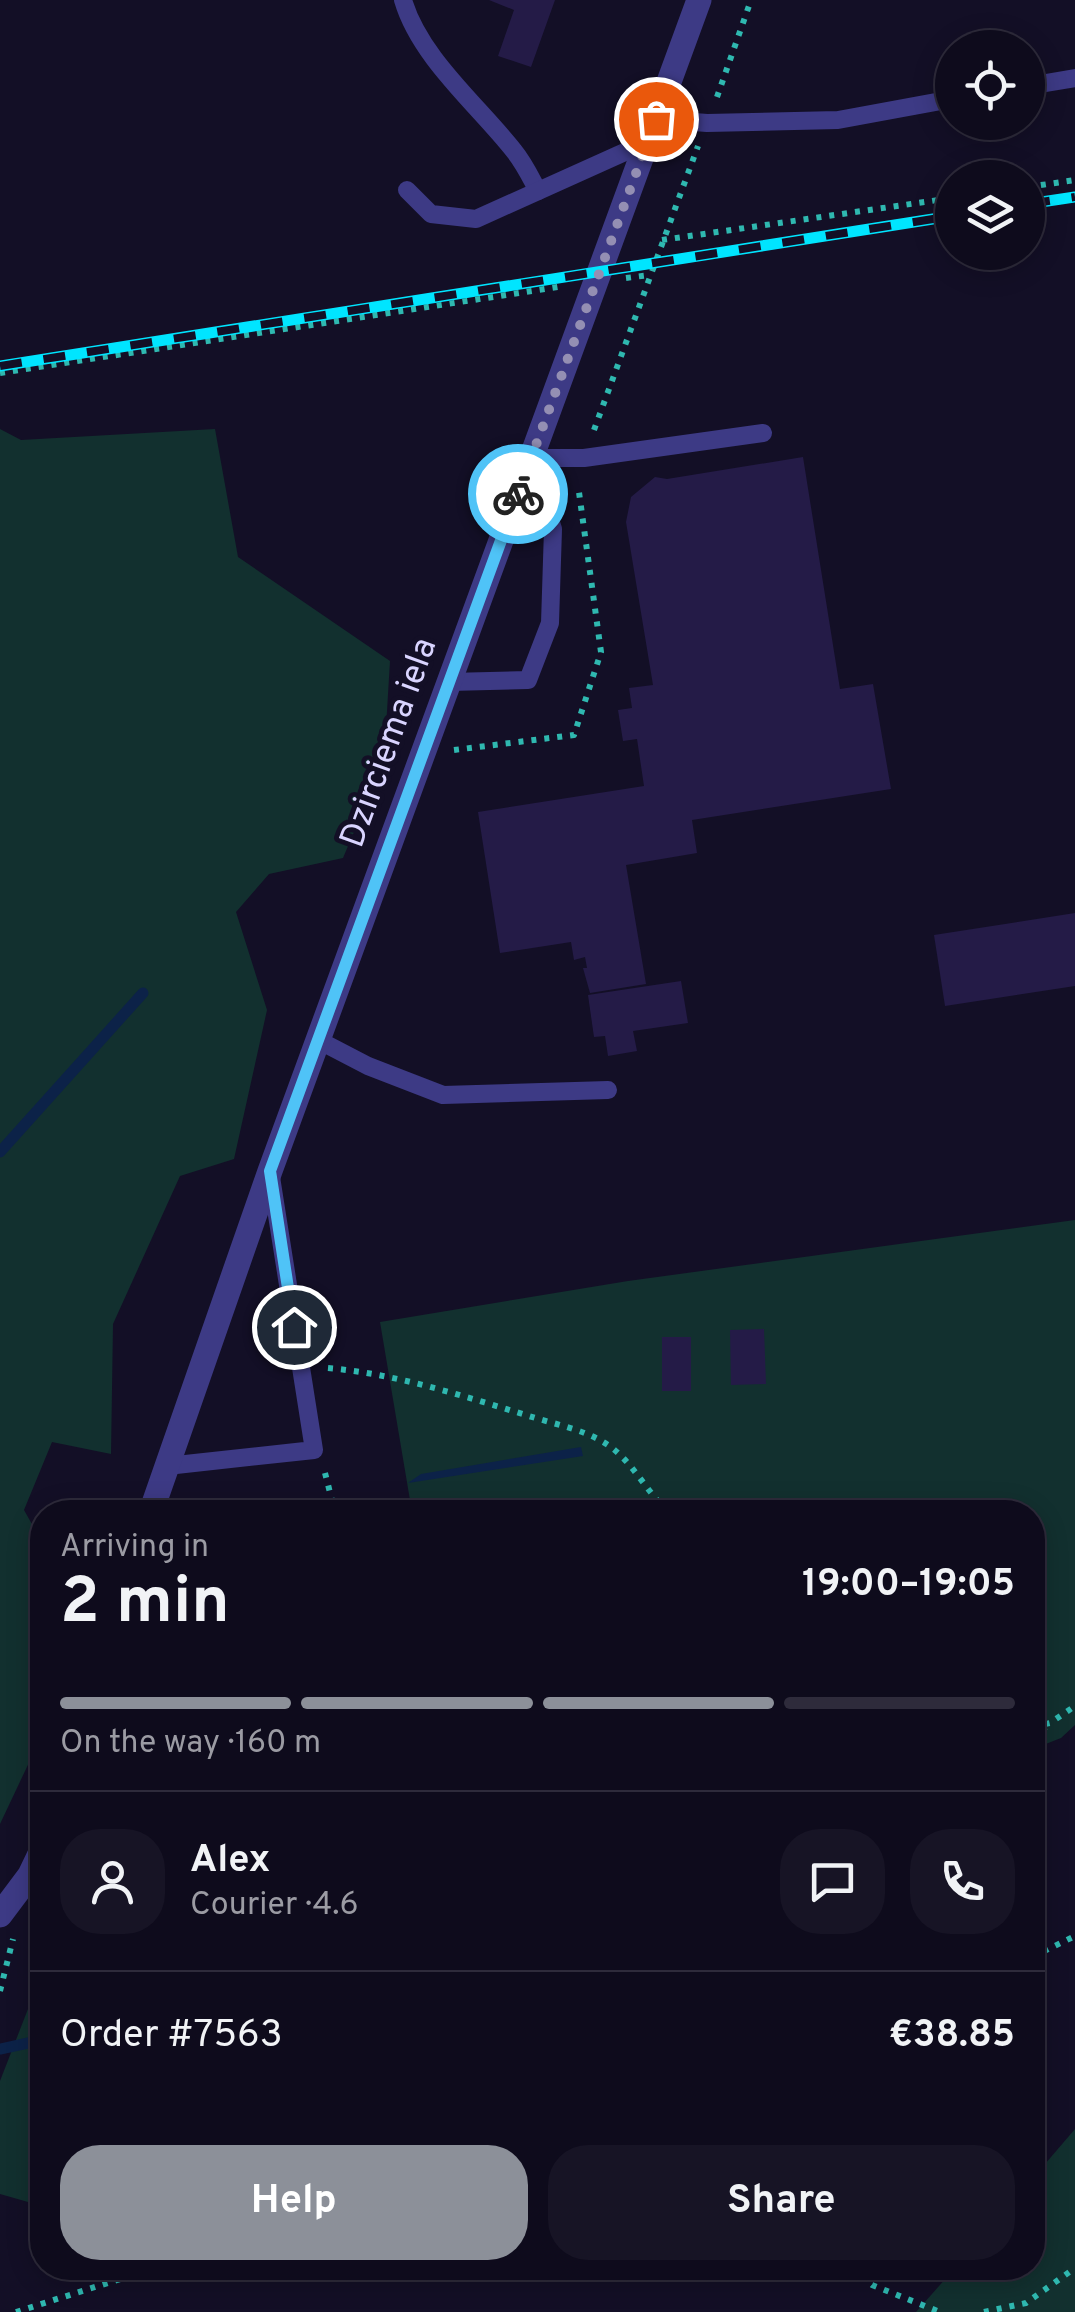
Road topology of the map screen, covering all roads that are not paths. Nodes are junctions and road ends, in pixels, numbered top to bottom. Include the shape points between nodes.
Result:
1 (403, 0) edge
2 (699, 0) edge
3 (1075, 78) edge
4 (1045, 83) edge
5 (935, 102) edge
6 (652, 130) junction
7 (407, 190) dead end
8 (538, 191) junction
9 (762, 433) dead end
10 (531, 458) junction
11 (450, 682) junction
12 (318, 1040) junction
13 (608, 1090) dead end
14 (270, 1171) junction
15 (167, 1466) junction
16 (155, 1500) edge
17 (30, 1875) edge
18 (0, 1915) edge

1 - 8 lane via 467,101 515,152
2 - 6 street, Dzirciema iela
3 - 4 lane
5 - 6 lane via 838,120
6 - 8 lane
6 - 10 street, Dzirciema iela
7 - 8 lane via 431,214 452,219 476,219
9 - 10 lane via 584,458
10 - 11 street, Dzirciema iela
10 - 11 lane via 552,530 550,624 528,680
11 - 12 street, Dzirciema iela
12 - 13 lane via 443,1096
12 - 14 street, Dzirciema iela
14 - 15 street, Dzirciema iela
14 - 15 lane via 314,1450
15 - 16 street, Dzirciema iela
17 - 18 street

